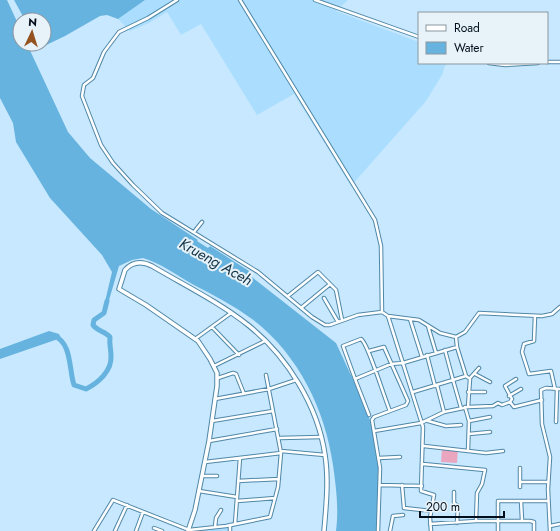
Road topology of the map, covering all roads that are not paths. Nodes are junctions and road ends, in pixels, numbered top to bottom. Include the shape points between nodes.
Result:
1 (178, 0) edge
2 (240, 0) edge
3 (315, 0) edge
4 (418, 37) edge
5 (548, 62) edge
6 (560, 62) edge
7 (494, 64) edge
8 (527, 64) edge
9 (202, 222) dead end
10 (194, 232) junction
11 (330, 285) junction
12 (288, 296) junction
13 (324, 298) dead end
14 (560, 307) edge
15 (301, 308) junction
16 (382, 312) junction
17 (231, 313) junction
18 (388, 316) junction
19 (410, 318) junction
20 (534, 319) junction
21 (342, 320) junction
22 (338, 322) junction
23 (428, 326) junction
24 (212, 327) junction
25 (456, 337) junction
26 (195, 339) junction
27 (265, 341) junction
28 (457, 347) junction
29 (369, 350) junction
30 (445, 350) junction
31 (436, 353) junction
32 (239, 355) junction
33 (427, 355) junction
34 (422, 357) junction
35 (403, 363) junction
36 (392, 364) junction
37 (214, 366) junction
38 (479, 368) dead end
39 (375, 371) junction
40 (475, 374) junction
41 (266, 375) dead end
42 (466, 376) junction
43 (218, 378) junction
44 (470, 378) junction
45 (355, 379) junction
46 (516, 379) dead end
47 (296, 380) junction
48 (453, 380) junction
49 (490, 382) dead end
50 (436, 385) junction
51 (269, 389) junction
52 (521, 389) dead end
53 (557, 389) edge
54 (413, 392) junction
55 (468, 392) junction
56 (485, 392) dead end
57 (244, 394) junction
58 (510, 396) junction
59 (216, 399) junction
60 (542, 400) junction
61 (510, 402) junction
62 (466, 407) junction
63 (461, 408) junction
64 (273, 411) junction
65 (390, 411) junction
66 (444, 412) junction
67 (369, 415) dead end
68 (490, 418) dead end
69 (427, 420) junction
70 (212, 421) junction
71 (468, 421) junction
72 (556, 422) dead end
73 (421, 423) junction
74 (461, 425) dead end
75 (277, 428) junction
76 (374, 431) junction
77 (490, 432) dead end
78 (469, 434) junction
79 (321, 437) junction
80 (280, 438) junction
81 (209, 441) junction
82 (424, 446) junction
83 (468, 450) junction
84 (503, 451) dead end
85 (281, 452) junction
86 (325, 455) junction
87 (400, 457) dead end
88 (240, 458) junction
89 (379, 458) junction
90 (205, 462) junction
91 (423, 464) junction
92 (520, 468) dead end
93 (202, 476) junction
94 (217, 476) dead end
95 (279, 479) junction
96 (238, 481) junction
97 (520, 482) junction
98 (548, 482) junction
99 (380, 485) junction
100 (402, 485) junction
101 (422, 486) junction
102 (520, 487) dead end
103 (199, 491) junction
104 (454, 492) dead end
105 (237, 497) junction
106 (275, 498) junction
107 (237, 501) junction
108 (521, 501) junction
109 (548, 501) junction
110 (127, 505) junction
111 (221, 510) dead end
112 (431, 510) junction
113 (143, 512) junction
114 (402, 515) dead end
115 (522, 520) junction
116 (476, 521) junction
117 (498, 522) junction
118 (235, 524) junction
119 (430, 524) junction
120 (457, 524) junction
121 (560, 524) edge
122 (230, 525) junction
123 (550, 526) junction
124 (215, 527) junction
125 (154, 528) dead end
126 (189, 530) edge
127 (94, 531) edge
128 (115, 531) edge
129 (136, 531) edge
130 (162, 531) edge
131 (230, 531) edge
132 (324, 531) edge
133 (378, 531) edge
134 (390, 531) edge
135 (431, 531) edge
136 (498, 531) edge
137 (534, 531) edge
138 (550, 531) edge

1 - 10 street via 119,32 104,52 93,78 84,85 82,94 101,146 113,163 162,213
2 - 16 street via 375,220 379,232
3 - 4 street
5 - 6 street
7 - 8 street
9 - 10 street
10 - 12 street via 258,272
11 - 12 street via 317,272
11 - 15 street
11 - 21 street via 336,290
12 - 15 street
13 - 22 street
14 - 20 street via 549,316
15 - 22 street via 325,325
16 - 18 street
16 - 21 street
17 - 24 street
17 - 26 street via 145,263 132,264 125,270 119,289
17 - 27 street
18 - 19 street
18 - 35 street
19 - 23 street
19 - 34 street
20 - 25 street via 479,314 466,332
20 - 53 street via 534,341 524,344 522,352 529,374 551,371
21 - 22 street
23 - 25 street via 440,333
23 - 31 street
24 - 26 street
24 - 32 street
25 - 28 street
26 - 37 street
27 - 32 street
27 - 47 street
28 - 30 street
28 - 42 street
29 - 36 street via 384,346
29 - 39 street
29 - 45 street via 361,339 342,347
30 - 31 street
30 - 48 street
31 - 33 street
32 - 37 street
33 - 34 street
33 - 50 street
34 - 35 street
35 - 36 street
35 - 54 street
36 - 39 street
36 - 65 street via 408,401 406,405
37 - 43 street
38 - 40 street
39 - 45 street
39 - 65 street
40 - 44 street
40 - 49 street
41 - 51 street
42 - 44 street
42 - 48 street
43 - 57 street via 236,374
43 - 59 street
44 - 55 street
45 - 67 street
46 - 58 street via 505,386
47 - 51 street
47 - 79 street
48 - 50 street
48 - 63 street
50 - 54 street
50 - 66 street
51 - 57 street
51 - 64 street
52 - 58 street
53 - 60 street via 542,389
53 - 72 street
54 - 73 street
55 - 56 street
55 - 62 street
57 - 59 street
58 - 61 street
59 - 70 street
60 - 61 street via 514,407
60 - 98 street via 542,424 550,456
61 - 62 street via 502,405 498,403 493,406
62 - 63 street
62 - 71 street
63 - 66 street
64 - 70 street
64 - 75 street
65 - 76 street via 373,418
66 - 69 street
68 - 71 street
69 - 73 street
69 - 74 street via 446,426
70 - 81 street
71 - 78 street
73 - 76 street
73 - 82 street via 424,427
75 - 80 street
75 - 81 street
76 - 89 street
77 - 78 street
78 - 83 street
79 - 80 street
79 - 86 street
80 - 85 street
81 - 90 street
82 - 83 street
82 - 91 street
83 - 84 street via 492,453
85 - 86 street
85 - 88 street
85 - 95 street
86 - 132 street
87 - 89 street
88 - 90 street
88 - 96 street
89 - 99 street
90 - 93 street
91 - 101 street
91 - 116 street via 485,470 477,493
92 - 97 street
93 - 94 street
93 - 103 street
95 - 96 street
95 - 106 street
96 - 105 street
97 - 98 street
97 - 102 street
98 - 109 street
99 - 100 street
99 - 133 street
100 - 101 street
100 - 112 street via 404,508
101 - 112 street via 422,492 434,495
103 - 105 street
103 - 126 street
104 - 120 street via 454,503 458,506
105 - 107 street
106 - 107 street
106 - 118 street via 270,517
107 - 118 street
108 - 109 street
108 - 115 street
108 - 117 street via 498,501
109 - 123 street
110 - 113 street
110 - 127 street via 111,501
110 - 128 street
111 - 124 street via 216,518
112 - 119 street
113 - 126 street
113 - 129 street
114 - 134 street via 393,516
115 - 117 street
115 - 137 street via 534,522
116 - 117 street
116 - 120 street
117 - 136 street
118 - 122 street
119 - 120 street
119 - 135 street
121 - 123 street
122 - 124 street
122 - 131 street
123 - 138 street
124 - 126 street
125 - 130 street

